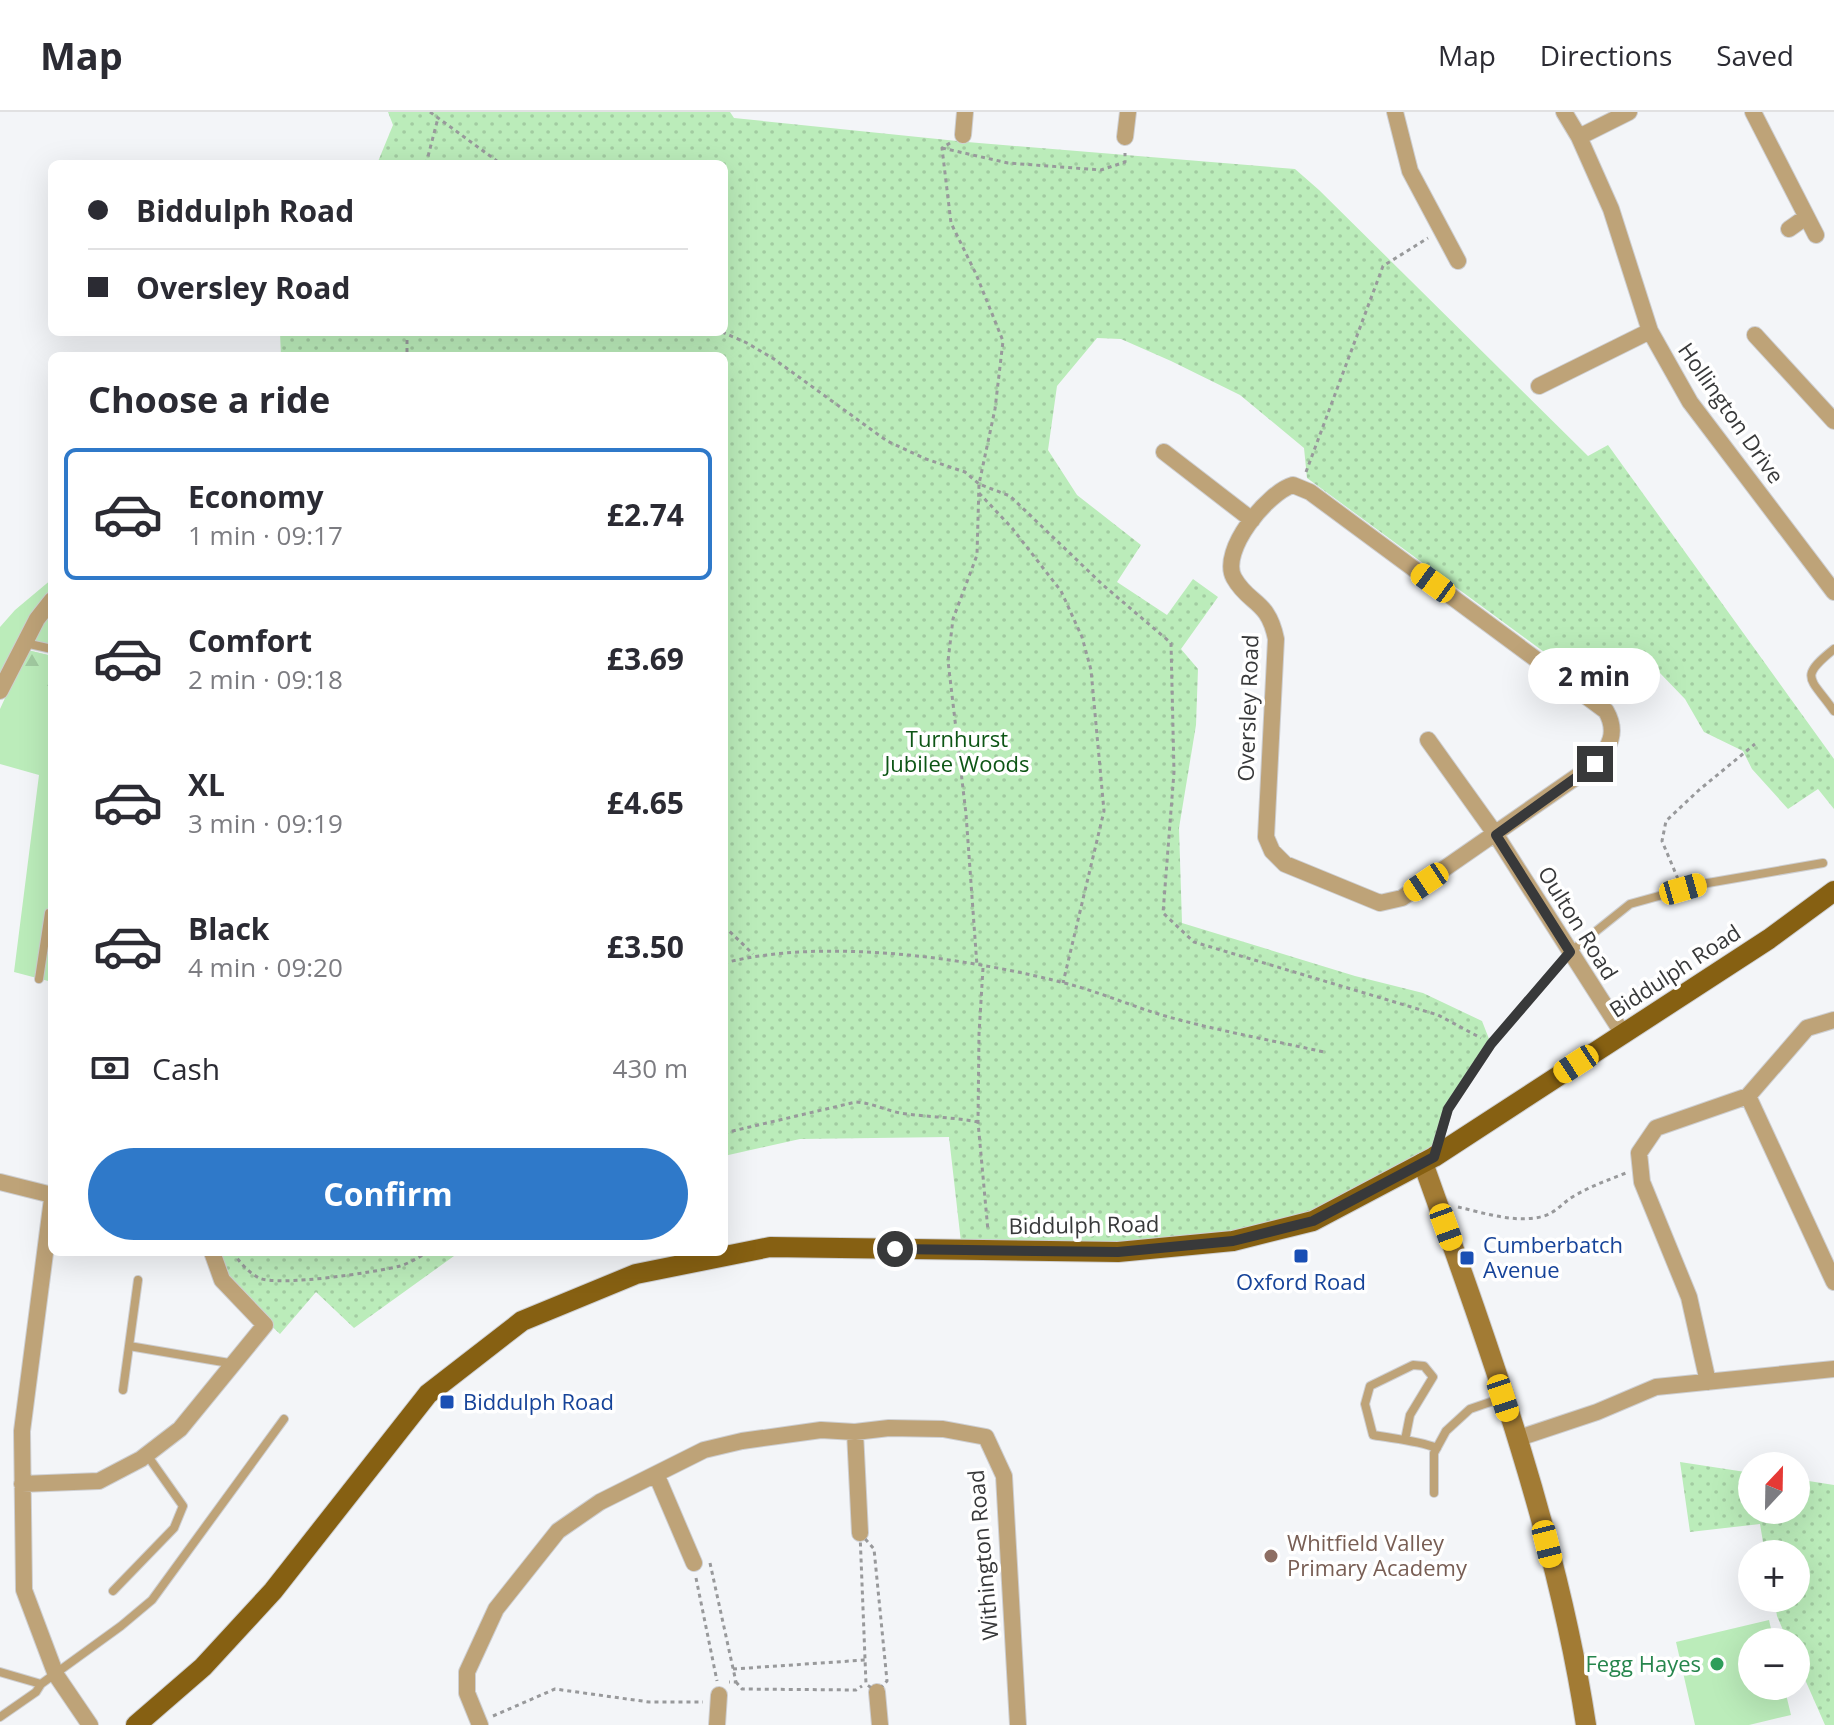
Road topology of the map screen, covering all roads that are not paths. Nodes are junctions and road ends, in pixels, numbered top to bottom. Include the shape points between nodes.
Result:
1 (965, 112) edge
2 (1128, 112) edge
3 (1395, 112) edge
4 (1564, 112) edge
5 (1629, 112) edge
6 (1753, 112) edge
7 (963, 135) road end
8 (1125, 137) dead end
9 (1579, 137) junction
10 (1806, 217) junction
11 (1789, 229) dead end
12 (1816, 235) dead end
13 (1458, 261) dead end
14 (1650, 331) junction
15 (1755, 335) dead end
16 (1539, 386) dead end
17 (1834, 421) edge
18 (1164, 452) dead end
19 (1252, 520) junction
20 (1834, 592) edge
21 (48, 605) edge
22 (25, 643) junction
23 (48, 648) edge
24 (1834, 649) edge
25 (0, 691) edge
26 (1834, 711) edge
27 (1428, 740) dead end
28 (1496, 835) junction
29 (1823, 863) dead end
30 (1834, 891) edge
31 (48, 920) edge
32 (1570, 952) junction
33 (39, 979) dead end
34 (1834, 1020) edge
35 (1623, 1034) junction
36 (1748, 1096) junction
37 (1428, 1160) junction
38 (0, 1182) edge
39 (48, 1196) edge
40 (48, 1228) edge
41 (728, 1255) edge
42 (213, 1256) edge
43 (725, 1256) edge
44 (138, 1280) dead end
45 (1834, 1282) edge
46 (129, 1346) junction
47 (236, 1364) junction
48 (1834, 1369) edge
49 (1708, 1382) junction
50 (123, 1390) dead end
51 (1503, 1398) junction
52 (284, 1419) dead end
53 (855, 1432) junction
54 (1516, 1439) junction
55 (1405, 1440) junction
56 (1437, 1448) junction
57 (147, 1455) junction
58 (656, 1474) junction
59 (22, 1484) junction
60 (1434, 1493) dead end
61 (860, 1533) road end
62 (694, 1563) road end
63 (113, 1591) dead end
64 (0, 1672) edge
65 (56, 1675) junction
66 (41, 1684) junction
67 (872, 1688) road end
68 (719, 1698) road end
69 (0, 1717) edge
70 (479, 1724) edge
71 (90, 1725) edge
72 (136, 1725) edge
73 (717, 1725) edge
74 (880, 1725) edge
75 (1018, 1725) edge
76 (1586, 1725) edge

1 - 7 street
2 - 8 street
3 - 13 street via 1410,171
4 - 9 street, Hollington Drive
5 - 9 street
6 - 10 street
9 - 14 street, Hollington Drive via 1611,209
10 - 11 street
10 - 12 street
14 - 16 street
14 - 20 street, Hollington Drive via 1690,402
15 - 17 street
18 - 19 street
19 - 28 street, Oversley Road via 1230,566 1234,578 1264,607 1276,639 1265,821 1272,851 1285,864 1380,903 1402,898
19 - 28 street, Oversley Road via 1283,488 1301,486 1606,711 1613,735 1595,764
21 - 22 street
22 - 23 lane
22 - 25 street
24 - 26 lane via 1810,673
27 - 28 street, Oulton Road
28 - 32 street, Oulton Road
29 - 32 lane via 1630,904
30 - 35 main road, Biddulph Road
31 - 33 lane
32 - 35 street, Oulton Road
32 - 37 lane via 1491,1044 1448,1109
34 - 36 street via 1807,1028
35 - 37 main road, Biddulph Road
36 - 45 street
36 - 49 street via 1656,1128 1639,1153 1642,1182 1689,1297
37 - 41 main road, Biddulph Road via 1313,1221 1233,1241 1118,1252 770,1247
37 - 51 street via 1436,1201
38 - 39 street
40 - 59 street via 22,1431
42 - 47 street via 222,1280 265,1325
43 - 72 main road, Biddulph Road via 636,1274 522,1321 428,1394 273,1591 203,1667
44 - 46 lane
46 - 47 lane
46 - 50 lane
47 - 57 street via 180,1429
48 - 49 street
49 - 54 street via 1656,1387
51 - 54 street
51 - 56 lane via 1470,1409 1446,1431
52 - 65 lane via 152,1600
53 - 58 street, Withington Road via 821,1430 742,1441 704,1450
53 - 61 street
53 - 75 street, Withington Road via 922,1428 986,1437 1004,1476
54 - 76 street via 1577,1663
55 - 55 lane via 1373,1435 1367,1395 1370,1386 1413,1365 1424,1366 1433,1377 1410,1415
55 - 56 lane
56 - 60 lane
57 - 59 street via 99,1481
57 - 63 lane via 183,1506 174,1528
58 - 62 street
58 - 70 street, Withington Road via 558,1531 496,1609 467,1672 467,1693
59 - 65 street via 24,1590
64 - 66 lane
65 - 66 lane
65 - 71 street
66 - 69 lane
67 - 74 street
68 - 73 street

